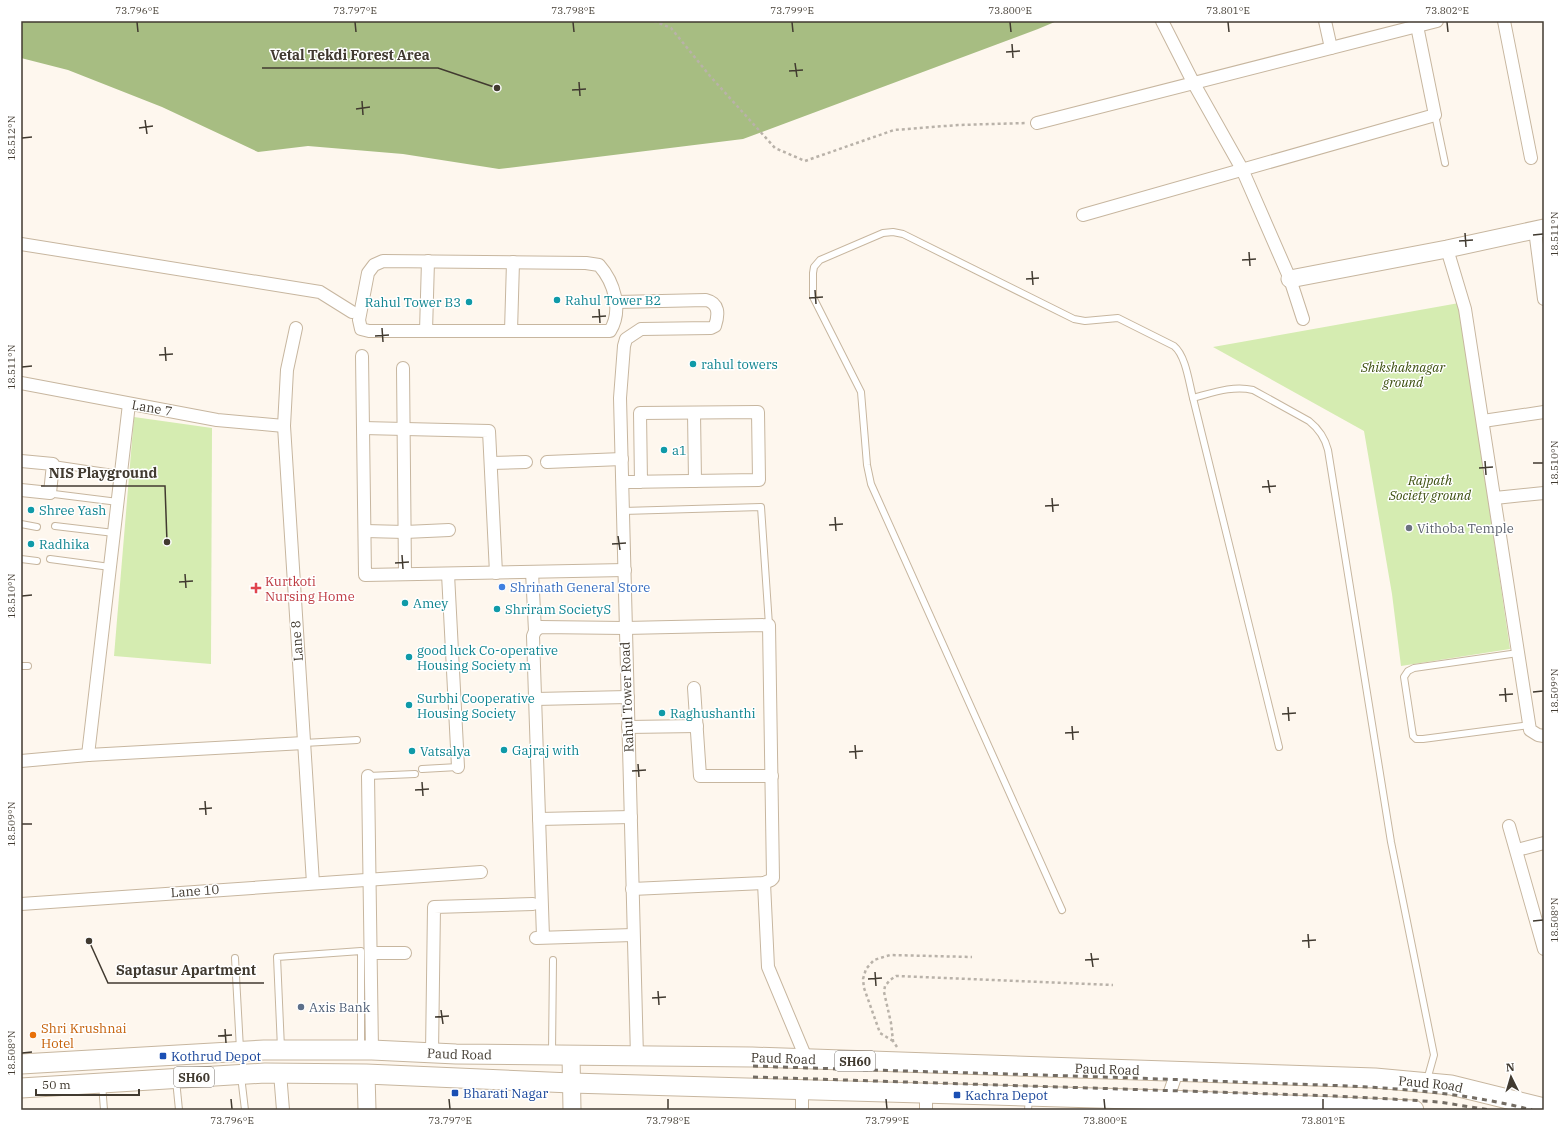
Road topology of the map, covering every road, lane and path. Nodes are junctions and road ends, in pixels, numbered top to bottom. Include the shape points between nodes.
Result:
1 (654, 21) edge
2 (1162, 21) edge
3 (1325, 21) edge
4 (1437, 21) edge
5 (1504, 21) edge
6 (1416, 24) edge
7 (1331, 48) junction
8 (1193, 82) junction
9 (1435, 115) junction
10 (1037, 123) joint
11 (1531, 158) dead end
12 (1445, 163) dead end
13 (1242, 169) junction
14 (1083, 215) dead end
15 (1540, 229) edge
16 (21, 244) edge
17 (1447, 249) junction
18 (428, 261) junction
19 (513, 262) junction
20 (1290, 279) junction
21 (1544, 299) edge
22 (617, 302) junction
23 (352, 312) dead end
24 (1303, 319) dead end
25 (296, 328) dead end
26 (426, 331) junction
27 (511, 331) junction
28 (362, 356) dead end
29 (403, 368) dead end
30 (21, 383) edge
31 (1192, 398) junction
32 (129, 404) junction
33 (1544, 412) edge
34 (694, 413) junction
35 (1483, 421) junction
36 (284, 426) junction
37 (363, 428) junction
38 (404, 430) junction
39 (622, 459) junction
40 (21, 461) edge
41 (526, 462) dead end
42 (547, 462) dead end
43 (53, 464) junction
44 (491, 464) junction
45 (120, 474) junction
46 (695, 481) junction
47 (623, 482) junction
48 (641, 482) junction
49 (21, 490) edge
50 (1544, 493) edge
51 (54, 494) dead end
52 (1495, 498) junction
53 (118, 502) junction
54 (623, 510) junction
55 (21, 524) edge
56 (55, 526) dead end
57 (37, 527) dead end
58 (449, 530) dead end
59 (365, 531) junction
60 (405, 532) junction
61 (114, 533) junction
62 (21, 559) edge
63 (50, 559) dead end
64 (37, 561) dead end
65 (110, 567) junction
66 (625, 570) junction
67 (532, 572) junction
68 (496, 573) junction
69 (405, 574) junction
70 (448, 574) junction
71 (769, 625) junction
72 (625, 628) junction
73 (535, 631) junction
74 (1518, 653) junction
75 (21, 666) edge
76 (28, 666) dead end
77 (694, 688) dead end
78 (628, 697) junction
79 (536, 699) junction
80 (1530, 725) junction
81 (697, 726) junction
82 (628, 728) junction
83 (1544, 736) edge
84 (357, 740) dead end
85 (304, 743) junction
86 (1279, 747) dead end
87 (88, 755) junction
88 (21, 761) edge
89 (458, 767) joint
90 (422, 769) dead end
91 (415, 774) dead end
92 (368, 776) joint
93 (772, 776) junction
94 (630, 817) junction
95 (539, 819) junction
96 (1509, 826) dead end
97 (1544, 843) edge
98 (1516, 850) junction
99 (481, 872) dead end
100 (370, 879) junction
101 (313, 883) junction
102 (764, 883) junction
103 (632, 889) junction
104 (21, 904) edge
105 (533, 904) dead end
106 (1062, 910) dead end
107 (633, 935) junction
108 (1544, 949) edge
109 (371, 953) junction
110 (405, 953) dead end
111 (972, 957) dead end
112 (235, 958) dead end
113 (553, 960) dead end
114 (1113, 985) dead end
115 (893, 1041) junction
116 (281, 1050) junction
117 (367, 1050) junction
118 (240, 1051) junction
119 (432, 1053) junction
120 (552, 1055) junction
121 (571, 1055) junction
122 (637, 1056) junction
123 (806, 1058) junction
124 (906, 1062) junction
125 (21, 1064) edge
126 (1177, 1071) junction
127 (280, 1073) junction
128 (241, 1074) junction
129 (366, 1074) junction
130 (176, 1078) junction
131 (1426, 1082) junction
132 (102, 1083) junction
133 (572, 1083) junction
134 (21, 1088) edge
135 (802, 1089) junction
136 (926, 1102) edge
137 (1029, 1103) edge
138 (1166, 1105) edge
139 (1271, 1107) edge
140 (1544, 1108) edge
141 (104, 1110) edge
142 (179, 1110) edge
143 (245, 1110) edge
144 (283, 1110) edge
145 (367, 1110) edge
146 (572, 1110) edge
147 (802, 1110) edge
148 (1414, 1110) edge

1 - 10 path via 671,28 775,148 805,161 894,130
2 - 8 street
3 - 7 street
4 - 6 street
5 - 11 street
6 - 7 street
6 - 9 street
7 - 8 street
8 - 10 street
8 - 13 street
9 - 12 lane
9 - 13 street
13 - 14 street
13 - 20 street
15 - 17 street
15 - 21 street
16 - 23 street via 320,292
17 - 20 street
17 - 35 street via 1465,309
18 - 19 street
18 - 26 street
18 - 26 street via 383,261 374,265 368,273 359,320 361,329 368,331
19 - 22 street via 599,265 606,274
19 - 27 street
20 - 24 street
22 - 27 street via 614,324 610,331
22 - 39 street, Rahul Tower Road via 706,300 716,306 717,320 711,328 641,329 626,339 621,410
25 - 36 street, Lane 8 via 287,370
26 - 27 street
28 - 37 street
29 - 38 street
30 - 32 street, Lane 7
31 - 86 lane
31 - 106 lane via 1183,358 1174,346 1118,318 1085,321 1074,319 898,232 883,233 820,260 814,267 812,291 815,304 860,392 871,484
31 - 131 lane via 1234,388 1253,390 1309,421 1316,426 1326,442 1391,842 1434,1055
32 - 36 street, Lane 7 via 217,420
32 - 45 street
33 - 35 street
34 - 46 street
34 - 46 street via 758,412 760,480
34 - 48 street via 640,413
35 - 52 street
36 - 85 street, Lane 8
37 - 38 street
37 - 59 street
38 - 44 street via 489,431
38 - 60 street
39 - 42 street
39 - 47 street, Rahul Tower Road
40 - 43 street
41 - 44 street
43 - 45 lane
43 - 49 street via 50,493
44 - 68 street
45 - 53 street
46 - 48 street
47 - 48 street
47 - 54 street, Rahul Tower Road
50 - 52 street
51 - 53 lane
52 - 74 street
53 - 61 street
54 - 66 street, Rahul Tower Road
54 - 71 lane via 761,507
55 - 57 lane
56 - 61 lane
58 - 60 street
59 - 60 street
59 - 69 street via 365,575
60 - 69 street
61 - 65 street
62 - 64 lane
63 - 65 lane
65 - 87 street
66 - 67 street
66 - 72 street, Rahul Tower Road
67 - 68 street
67 - 73 street
68 - 70 street
69 - 70 street
70 - 89 street
71 - 72 street
71 - 93 street
72 - 73 street via 540,627
72 - 78 street, Rahul Tower Road
73 - 79 street
74 - 80 street
74 - 80 lane via 1408,671 1404,677 1413,736 1416,739
75 - 76 lane
77 - 81 street
78 - 79 street
78 - 82 street, Rahul Tower Road
79 - 95 street
80 - 83 street via 1530,730
81 - 82 street
81 - 93 street via 700,776
82 - 94 street, Rahul Tower Road
84 - 85 lane
85 - 87 street
85 - 101 street, Lane 8
87 - 88 street
89 - 90 lane
91 - 92 lane
92 - 100 street
93 - 102 street via 774,875 771,880
94 - 95 street
94 - 103 street, Rahul Tower Road
95 - 107 street via 539,937
96 - 98 street
97 - 98 street
98 - 108 street
99 - 100 street, Lane 10
100 - 101 street, Lane 10
100 - 109 street
101 - 104 street, Lane 10
102 - 103 street
102 - 123 street via 768,967
103 - 107 street, Rahul Tower Road
105 - 119 street via 434,907
107 - 122 street, Rahul Tower Road
109 - 110 street
109 - 117 street
111 - 115 path via 890,956 874,960 866,969 864,988 880,1033
112 - 118 lane
113 - 120 lane
114 - 115 path via 896,976 885,986 884,992 892,1023
115 - 124 path
116 - 117 main road, Paud Road / SH60
116 - 117 lane via 277,957 360,951
116 - 118 main road, Paud Road / SH60
117 - 119 main road, Paud Road / SH60
118 - 125 main road, Paud Road / SH60
119 - 120 main road, Paud Road / SH60
120 - 121 main road, Paud Road / SH60
121 - 122 main road, Paud Road / SH60
121 - 133 street
122 - 123 main road, Paud Road / SH60
123 - 124 main road, Paud Road / SH60
124 - 126 main road, Paud Road / SH60
126 - 131 main road, Paud Road / SH60
126 - 138 street
127 - 128 main road, Paud Road / SH60
127 - 129 main road, Paud Road / SH60
127 - 144 street
128 - 130 main road, Paud Road / SH60
128 - 143 lane
129 - 133 main road, Paud Road / SH60
129 - 145 street
130 - 132 main road, Paud Road / SH60
130 - 142 lane
131 - 140 main road, Paud Road / SH60 via 1458,1087
132 - 134 main road, Paud Road / SH60
132 - 141 lane
133 - 135 main road, Paud Road / SH60
133 - 146 street
135 - 136 main road, Paud Road / SH60
135 - 147 street
136 - 137 main road, Paud Road / SH60
137 - 138 main road, Paud Road / SH60
138 - 139 main road, Paud Road / SH60
139 - 148 main road, Paud Road / SH60

